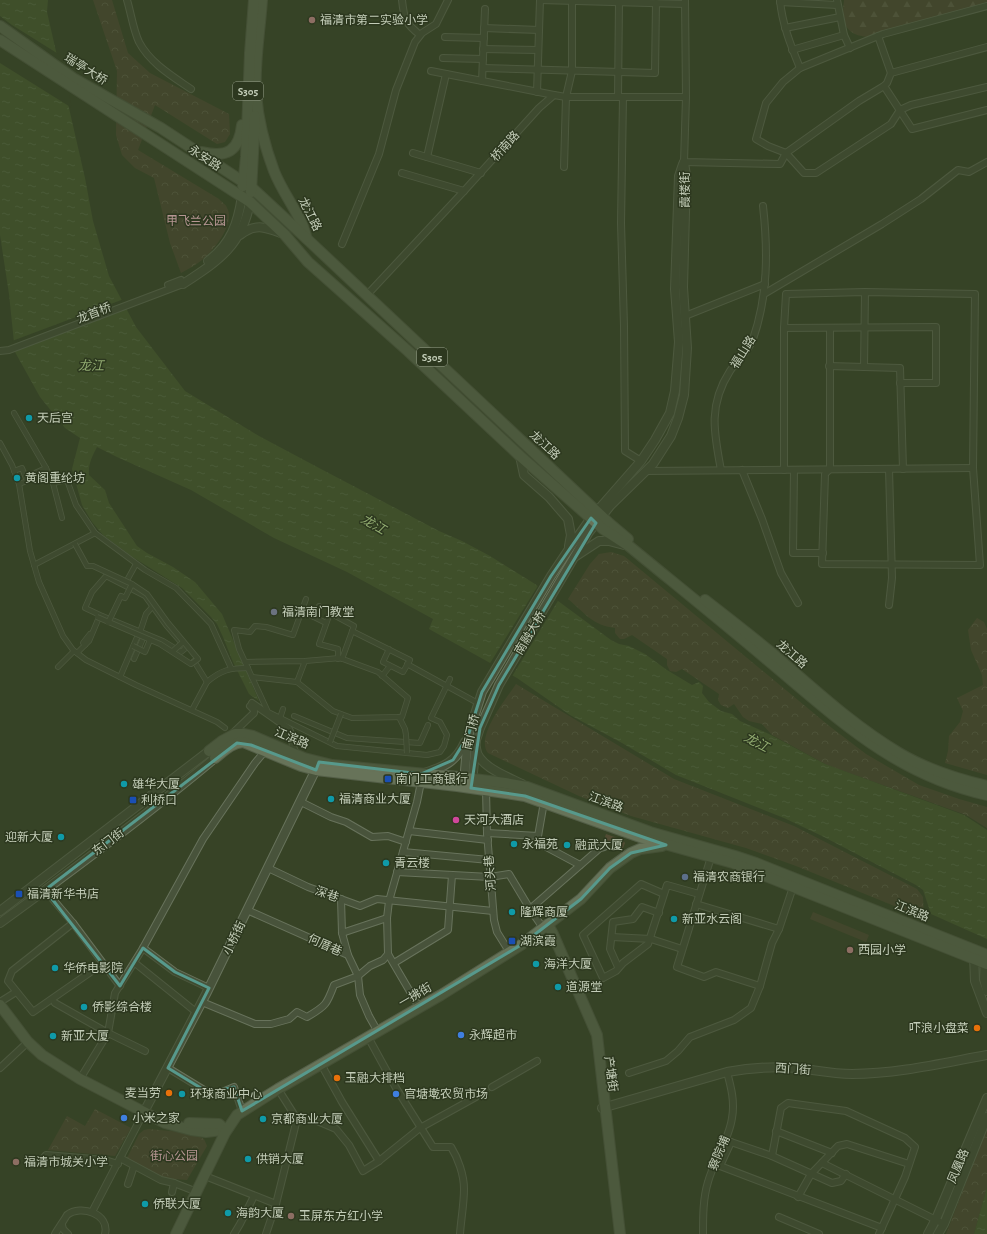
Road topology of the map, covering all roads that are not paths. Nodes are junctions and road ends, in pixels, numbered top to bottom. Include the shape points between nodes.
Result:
1 (127, 0) edge
2 (254, 0) edge
3 (262, 0) edge
4 (402, 0) edge
5 (448, 0) edge
6 (540, 0) edge
7 (572, 1) junction
8 (611, 1) edge
9 (780, 1) edge
10 (685, 2) edge
11 (619, 3) junction
12 (656, 3) junction
13 (837, 3) edge
14 (987, 6) edge
15 (485, 9) dead end
16 (840, 17) junction
17 (0, 26) edge
18 (484, 28) junction
19 (785, 28) junction
20 (539, 30) junction
21 (420, 35) junction
22 (844, 36) junction
23 (878, 36) junction
24 (445, 37) dead end
25 (484, 38) junction
26 (0, 40) edge
27 (987, 47) edge
28 (850, 48) junction
29 (483, 49) junction
30 (538, 50) junction
31 (792, 50) junction
32 (443, 58) dead end
33 (483, 59) junction
34 (483, 68) junction
35 (800, 68) junction
36 (538, 70) junction
37 (572, 71) junction
38 (431, 72) dead end
39 (618, 72) junction
40 (891, 73) junction
41 (446, 74) junction
42 (482, 81) junction
43 (884, 86) junction
44 (987, 87) edge
45 (191, 89) dead end
46 (537, 92) junction
47 (256, 94) junction
48 (554, 95) junction
49 (566, 97) junction
50 (621, 97) junction
51 (686, 97) junction
52 (247, 108) junction
53 (900, 110) junction
54 (987, 110) edge
55 (161, 128) joint
56 (154, 141) joint
57 (194, 150) junction
58 (413, 153) dead end
59 (786, 153) junction
60 (427, 157) junction
61 (684, 162) junction
62 (987, 162) edge
63 (564, 166) dead end
64 (402, 173) dead end
65 (481, 173) junction
66 (247, 184) junction
67 (464, 191) junction
68 (246, 199) junction
69 (763, 206) dead end
70 (285, 235) junction
71 (238, 236) junction
72 (307, 239) junction
73 (342, 244) dead end
74 (182, 282) junction
75 (765, 284) junction
76 (865, 292) junction
77 (764, 294) junction
78 (367, 295) junction
79 (685, 316) junction
80 (784, 328) junction
81 (830, 328) junction
82 (866, 328) junction
83 (0, 351) edge
84 (829, 366) junction
85 (864, 367) junction
86 (900, 383) junction
87 (14, 413) dead end
88 (0, 443) edge
89 (520, 456) junction
90 (641, 461) junction
91 (46, 468) junction
92 (889, 468) junction
93 (902, 468) junction
94 (973, 468) junction
95 (721, 470) junction
96 (742, 470) junction
97 (784, 470) junction
98 (794, 470) junction
99 (830, 470) junction
100 (14, 471) junction
101 (646, 471) junction
102 (26, 476) junction
103 (53, 483) junction
104 (19, 484) junction
105 (596, 517) junction
106 (62, 518) dead end
107 (95, 533) junction
108 (76, 544) junction
109 (629, 546) junction
110 (569, 548) junction
111 (823, 553) junction
112 (574, 557) junction
113 (136, 564) junction
114 (34, 565) junction
115 (891, 565) junction
116 (132, 584) junction
117 (124, 585) junction
118 (306, 599) dead end
119 (798, 603) dead end
120 (889, 605) dead end
121 (153, 606) junction
122 (319, 606) dead end
123 (302, 611) junction
124 (98, 616) junction
125 (314, 617) junction
126 (108, 623) junction
127 (326, 623) junction
128 (352, 632) junction
129 (141, 633) junction
130 (150, 640) junction
131 (184, 642) junction
132 (133, 646) junction
133 (389, 649) junction
134 (172, 651) junction
135 (75, 652) junction
136 (131, 656) junction
137 (340, 659) junction
138 (194, 661) junction
139 (305, 661) junction
140 (140, 662) dead end
141 (245, 662) junction
142 (408, 664) junction
143 (390, 666) junction
144 (58, 667) dead end
145 (231, 668) junction
146 (248, 668) junction
147 (382, 676) junction
148 (120, 677) junction
149 (252, 677) junction
150 (450, 679) dead end
151 (490, 680) joint
152 (207, 682) junction
153 (297, 682) junction
154 (499, 685) joint
155 (447, 686) junction
156 (474, 701) dead end
157 (284, 709) dead end
158 (192, 710) junction
159 (341, 714) junction
160 (294, 716) dead end
161 (399, 717) junction
162 (280, 718) junction
163 (428, 725) dead end
164 (226, 733) junction
165 (472, 738) junction
166 (330, 742) junction
167 (266, 751) junction
168 (407, 753) junction
169 (212, 755) junction
170 (298, 756) junction
171 (318, 766) junction
172 (421, 778) junction
173 (468, 783) junction
174 (987, 786) edge
175 (527, 787) junction
176 (486, 790) junction
177 (987, 795) edge
178 (301, 802) junction
179 (544, 802) junction
180 (409, 831) junction
181 (538, 836) junction
182 (487, 837) junction
183 (406, 842) junction
184 (666, 845) junction
185 (604, 847) dead end
186 (403, 852) junction
187 (711, 857) junction
188 (489, 860) junction
189 (580, 865) junction
190 (268, 868) junction
191 (397, 872) junction
192 (452, 875) junction
193 (490, 877) junction
194 (794, 887) junction
195 (45, 890) junction
196 (664, 894) junction
197 (699, 894) junction
198 (341, 899) junction
199 (389, 901) junction
200 (696, 904) junction
201 (450, 908) junction
202 (247, 910) junction
203 (530, 910) junction
204 (0, 911) edge
205 (493, 911) junction
206 (659, 913) junction
207 (387, 918) junction
208 (0, 923) edge
209 (73, 923) junction
210 (545, 927) junction
211 (779, 930) junction
212 (342, 933) junction
213 (612, 937) junction
214 (651, 939) junction
215 (143, 948) junction
216 (682, 949) junction
217 (510, 952) junction
218 (388, 954) junction
219 (348, 955) junction
220 (974, 955) junction
221 (986, 959) edge
222 (134, 963) junction
223 (394, 963) junction
224 (102, 964) junction
225 (618, 967) junction
226 (358, 976) junction
227 (120, 986) junction
228 (760, 986) junction
229 (209, 988) junction
230 (987, 991) edge
231 (16, 992) junction
232 (202, 1002) junction
233 (55, 1003) dead end
234 (0, 1004) edge
235 (419, 1007) junction
236 (196, 1012) junction
237 (987, 1013) edge
238 (108, 1032) junction
239 (378, 1032) junction
240 (368, 1037) junction
241 (28, 1042) junction
242 (145, 1051) dead end
243 (987, 1054) edge
244 (537, 1061) dead end
245 (321, 1064) junction
246 (0, 1068) edge
247 (168, 1068) junction
248 (728, 1072) junction
249 (629, 1073) dead end
250 (80, 1079) junction
251 (492, 1087) tunnel mouth
252 (278, 1089) junction
253 (476, 1097) tunnel mouth
254 (987, 1098) edge
255 (604, 1108) junction
256 (242, 1111) junction
257 (144, 1112) junction
258 (987, 1117) edge
259 (297, 1120) junction
260 (420, 1128) junction
261 (210, 1131) junction
262 (225, 1131) junction
263 (776, 1131) junction
264 (725, 1140) junction
265 (731, 1142) junction
266 (832, 1153) junction
267 (772, 1156) junction
268 (119, 1161) junction
269 (379, 1161) junction
270 (40, 1163) dead end
271 (822, 1163) junction
272 (909, 1164) junction
273 (134, 1166) junction
274 (812, 1174) junction
275 (846, 1174) junction
276 (205, 1176) junction
277 (174, 1183) junction
278 (128, 1184) dead end
279 (192, 1190) junction
280 (172, 1192) dead end
281 (254, 1196) junction
282 (798, 1197) junction
283 (896, 1200) junction
284 (276, 1204) junction
285 (92, 1212) junction
286 (779, 1217) dead end
287 (936, 1219) junction
288 (944, 1224) junction
289 (62, 1225) junction
290 (880, 1231) edge
291 (55, 1234) edge
292 (68, 1234) edge
293 (106, 1234) edge
294 (172, 1234) edge
295 (234, 1234) edge
296 (266, 1234) edge
297 (460, 1234) edge
298 (616, 1234) edge
299 (620, 1234) edge
300 (703, 1234) edge
301 (819, 1234) edge
302 (928, 1234) edge
303 (938, 1234) edge

1 - 45 street via 139,42 146,52 165,72
2 - 52 main road, S305
3 - 47 main road, 龙江路 / S305
4 - 21 street via 408,25
5 - 21 street via 436,24
6 - 7 street
6 - 20 street
7 - 8 street
7 - 37 street
8 - 11 street
9 - 13 street
9 - 19 street
10 - 12 street
10 - 51 street
11 - 12 street
11 - 39 street
12 - 39 street via 655,72
13 - 16 street
14 - 23 street
15 - 18 street
16 - 19 street
16 - 22 street
17 - 55 main road, 瑞亭大桥 via 73,78
18 - 20 street
18 - 25 street
19 - 31 street
20 - 30 street
21 - 73 street via 396,90 380,154
22 - 28 street
22 - 31 street
23 - 28 street
23 - 40 street
24 - 25 street
25 - 29 street
26 - 56 main road, 瑞亭大桥
27 - 40 street
28 - 35 street
29 - 30 street
29 - 33 street
30 - 36 street
31 - 35 street
32 - 33 street
33 - 34 street
34 - 36 street
34 - 42 street
35 - 59 street via 783,82 766,103 756,139
36 - 37 street
36 - 46 street
37 - 39 street
37 - 49 street
38 - 41 street
39 - 50 street
40 - 43 street
41 - 42 street
41 - 60 street
42 - 46 street
43 - 53 street
43 - 59 street
44 - 53 street via 911,105
46 - 48 street
47 - 66 main road
47 - 72 main road, 龙江路 / S305 via 268,154 283,191 302,223
48 - 49 street
48 - 65 street, 桥南路 via 539,108
49 - 50 street
49 - 63 street
50 - 51 street
50 - 90 street via 625,451
51 - 61 street
52 - 57 main road via 242,120 241,135 231,151 214,155
52 - 66 main road, S305
53 - 54 street via 912,129
53 - 59 street via 891,124 816,172 804,173
55 - 57 main road, 永安路
56 - 68 main road, 永安路
57 - 66 main road, 永安路
58 - 60 street
59 - 61 street via 780,164
60 - 65 street
61 - 79 street, 霞楼街 via 686,176 682,288
61 - 90 street, 霞楼街 via 679,176 675,289 679,342 675,390 670,412
62 - 77 street via 969,172 958,170 921,199
64 - 67 street
65 - 67 street, 桥南路
66 - 68 main road
66 - 72 main road, 永安路
67 - 78 street, 桥南路
68 - 70 main road, 永安路
68 - 71 street via 247,218
68 - 74 street via 236,225 222,248
69 - 75 street, 福山路 via 766,230
70 - 71 street via 268,228 250,227
70 - 89 main road, 龙江路 / S305 via 308,262
71 - 74 street via 227,252 215,263
72 - 78 main road, 龙江路 / S305
74 - 83 street, 龙首桥
75 - 77 street, 福山路
75 - 79 street
76 - 80 street via 786,294
76 - 82 street
76 - 94 street via 975,294
77 - 95 street, 福山路 via 752,341 730,371 715,403 715,439
78 - 105 main road, 龙江路 / S305
79 - 101 street, 霞楼街 via 687,348 684,396 670,436
80 - 81 street
80 - 97 street
81 - 82 street
81 - 84 street
82 - 85 street
82 - 86 street via 936,328 936,383
84 - 85 street
84 - 99 street
85 - 86 street via 900,368
86 - 93 street
87 - 91 street
88 - 100 street
89 - 105 main road, 龙江路 / S305
89 - 110 street via 524,475 549,497 568,519 571,535
90 - 105 street, 霞楼街
91 - 102 street
91 - 103 street
92 - 93 street
92 - 99 street
92 - 115 street
93 - 94 street
94 - 115 street via 980,565
95 - 96 street
95 - 101 street
96 - 97 street
96 - 119 street via 781,573
97 - 98 street
98 - 99 street
98 - 111 street via 793,553
99 - 111 street via 825,474
100 - 102 street via 22,468
100 - 104 street
101 - 105 street, 霞楼街
102 - 104 street via 27,481
103 - 106 street
103 - 107 street via 67,480 76,505
104 - 114 street
105 - 109 main road, 龙江路 via 603,529
105 - 110 street
105 - 112 street
105 - 174 main road, 龙江路 via 770,652 850,719 879,739 928,767 968,782
107 - 108 street
107 - 113 street
108 - 114 street
108 - 116 street, bridge via 87,566 93,566
109 - 112 street via 598,541
109 - 177 main road, 龙江路 via 855,733 913,770
110 - 151 street, 南融大桥
111 - 115 street via 822,564
112 - 154 street, 南融大桥
113 - 117 street
113 - 145 street via 176,588 211,624
114 - 135 street via 44,596 63,636
115 - 120 street
116 - 126 street, bridge via 125,598 121,596
116 - 131 street, bridge via 147,594
117 - 121 street via 145,596
117 - 124 street via 106,576 92,592 85,608
118 - 123 street
121 - 129 street via 146,614
121 - 129 street via 186,648 181,652 163,641
122 - 125 street
123 - 125 street
123 - 141 street via 293,635 255,626 250,632 234,630
124 - 126 street, bridge
124 - 129 street
124 - 135 street via 83,643 85,645
125 - 127 street
126 - 129 street, bridge
127 - 128 street via 330,613 354,626
127 - 137 street via 319,644 338,648
128 - 133 street
128 - 137 street
129 - 130 street, bridge
129 - 132 street
129 - 136 street
130 - 132 street, bridge via 145,652
130 - 134 street, bridge
131 - 134 street, bridge
131 - 138 street, bridge via 198,658
132 - 136 street
133 - 142 street via 410,660
133 - 143 street via 382,662
134 - 138 street, bridge via 191,664
135 - 144 street
135 - 148 street
136 - 140 street
136 - 148 street
137 - 139 street
137 - 147 street via 378,672
138 - 152 street
139 - 141 street
139 - 153 street
141 - 146 street
142 - 143 street via 403,672
142 - 155 street
143 - 147 street
145 - 146 street
145 - 152 street
146 - 149 street
147 - 161 street via 408,698 402,717
148 - 158 street
149 - 153 street
149 - 162 street via 268,712
150 - 155 street
151 - 165 street, 南门桥 via 482,692
152 - 158 street
153 - 159 street via 333,711
154 - 165 street, 南门桥 via 480,728
155 - 156 street
155 - 168 street via 431,718 440,722 447,735 444,746 440,752 427,755
157 - 162 street
158 - 164 street via 218,722
159 - 161 street via 352,718
159 - 166 street, bridge
160 - 163 street via 347,738 420,743
161 - 168 street, bridge via 405,729
162 - 166 street
164 - 169 main road, 江滨路
164 - 170 main road, 江滨路 via 253,736
164 - 170 street via 254,713 251,704 288,729 292,735 292,747
165 - 172 street via 453,760
165 - 173 street, 南门桥
165 - 175 street via 477,754 485,763
166 - 168 street via 338,746
167 - 169 main road, 江滨路 via 243,742
167 - 171 main road, 江滨路 via 301,766
167 - 215 street via 203,839
169 - 195 street, 东门街 via 190,779
169 - 204 street, 东门街
170 - 171 main road, 江滨路
171 - 172 main road, 江滨路
171 - 178 street, 小桥街
172 - 173 main road, 江滨路
172 - 180 street
173 - 175 main road, 江滨路 via 505,783
173 - 176 main road, 江滨路
175 - 220 main road, 江滨路 via 650,832 756,863
176 - 179 main road, 江滨路 via 525,796
176 - 182 street, 河头巷
178 - 183 street via 372,837 388,836
178 - 190 street, 小桥街
179 - 181 street
179 - 184 main road, 江滨路
180 - 182 street
180 - 183 street
181 - 182 street
181 - 189 street via 537,842
182 - 188 street, 河头巷
183 - 186 street
184 - 187 main road, 江滨路
184 - 210 main road, 一拂街 via 631,853 610,868 581,898
185 - 189 street
186 - 188 street
186 - 191 street
187 - 194 main road, 江滨路
187 - 197 street
188 - 193 street, 河头巷
189 - 203 street
190 - 198 street, 深巷
190 - 202 street, 小桥街
191 - 192 street
191 - 199 street
192 - 193 street
192 - 201 street
193 - 203 street via 509,874
193 - 205 street, 河头巷
194 - 211 street
194 - 220 main road, 江滨路
195 - 208 street, 东门街
195 - 209 street
196 - 197 street via 668,885
196 - 206 street
196 - 225 street via 641,884 583,935 603,978 616,971
197 - 200 street
198 - 199 street, 深巷 via 360,906 377,899
198 - 212 street
199 - 201 street, 深巷
199 - 207 street
200 - 211 street
200 - 216 street
201 - 205 street, 深巷
201 - 223 street via 448,930
202 - 219 street, 何厝巷
202 - 229 street, 小桥街
203 - 210 street
205 - 217 street, 河头巷 via 497,932
206 - 213 street via 642,907 633,919 613,922
206 - 214 street
207 - 212 street
207 - 218 street
209 - 224 street
209 - 231 street via 12,971 8,981
210 - 217 main road, 一拂街
210 - 255 main road, 产塘街 via 592,1037
211 - 228 street via 772,943
212 - 219 street
213 - 214 street
213 - 225 street via 610,950
214 - 216 street
214 - 225 street
215 - 222 street
215 - 229 street via 175,972
216 - 228 street via 677,968 704,977 716,972
217 - 235 main road, 一拂街
218 - 223 street
218 - 226 street
219 - 226 street, 何厝巷
220 - 221 main road, 江滨路
220 - 237 street via 974,982
221 - 230 street via 984,979
222 - 227 street
222 - 236 street
223 - 235 street
224 - 227 street
224 - 231 street via 33,1012
226 - 232 street via 334,985 328,1002 317,1012 307,1017 297,1012 288,1019 271,1024 255,1024
226 - 239 street, 何厝巷 via 360,994
227 - 238 street via 115,994
228 - 249 street via 751,1008 734,1020 690,1037 666,1061
229 - 232 street, 小桥街
231 - 234 street
232 - 236 street, 小桥街
233 - 238 street
234 - 241 main road
235 - 239 main road, 一拂街
236 - 247 street, 小桥街
238 - 242 street
238 - 250 street
239 - 240 main road, 一拂街
240 - 245 main road, 一拂街
240 - 260 street
241 - 246 street
241 - 250 main road via 42,1055
243 - 248 street, 西门街 via 876,1073 851,1074 775,1067
244 - 251 street
245 - 252 main road, 一拂街
245 - 269 street
247 - 256 street via 209,1093 220,1093 234,1087
247 - 257 street, 小桥街
248 - 255 street, 西门街
248 - 264 street, 察院埔 via 733,1101 731,1123
250 - 257 main road
252 - 256 main road, 一拂街
252 - 259 street
253 - 260 street
254 - 287 street, 凤凰路
255 - 298 main road, 产塘街
255 - 299 main road
256 - 262 main road, 一拂街
257 - 261 main road via 164,1123 191,1130
257 - 262 main road via 152,1111 195,1124 219,1124
257 - 268 street
258 - 288 street, 凤凰路
259 - 269 street via 315,1120 336,1130 349,1145 364,1170
259 - 284 street
260 - 269 street
260 - 297 street via 433,1147 451,1147 454,1152 464,1189
261 - 262 main road
261 - 279 main road via 215,1137 214,1141
262 - 276 main road, 一拂街
263 - 266 street
263 - 267 street
263 - 272 street via 781,1108 788,1103 846,1110 905,1138 915,1147
264 - 265 street
264 - 300 street, 察院埔 via 707,1184
265 - 267 street
265 - 282 street via 720,1166
266 - 271 street
266 - 272 street via 838,1146 847,1144
267 - 274 street
268 - 270 street via 46,1155
268 - 273 street
268 - 285 street
271 - 274 street
271 - 275 street
272 - 283 street
273 - 277 street via 161,1180
273 - 278 street
274 - 275 street via 832,1183 842,1181
274 - 282 street
275 - 283 street
276 - 281 street
276 - 294 main road, 一拂街
277 - 279 street
277 - 280 street
279 - 294 main road
281 - 284 street
281 - 295 street
282 - 290 street
283 - 287 street
283 - 290 street
284 - 296 street
285 - 289 street via 75,1212 66,1216
285 - 293 street via 105,1222
286 - 301 street
287 - 288 street
287 - 302 street, 凤凰路
288 - 303 street, 凤凰路
289 - 291 street
289 - 292 street

